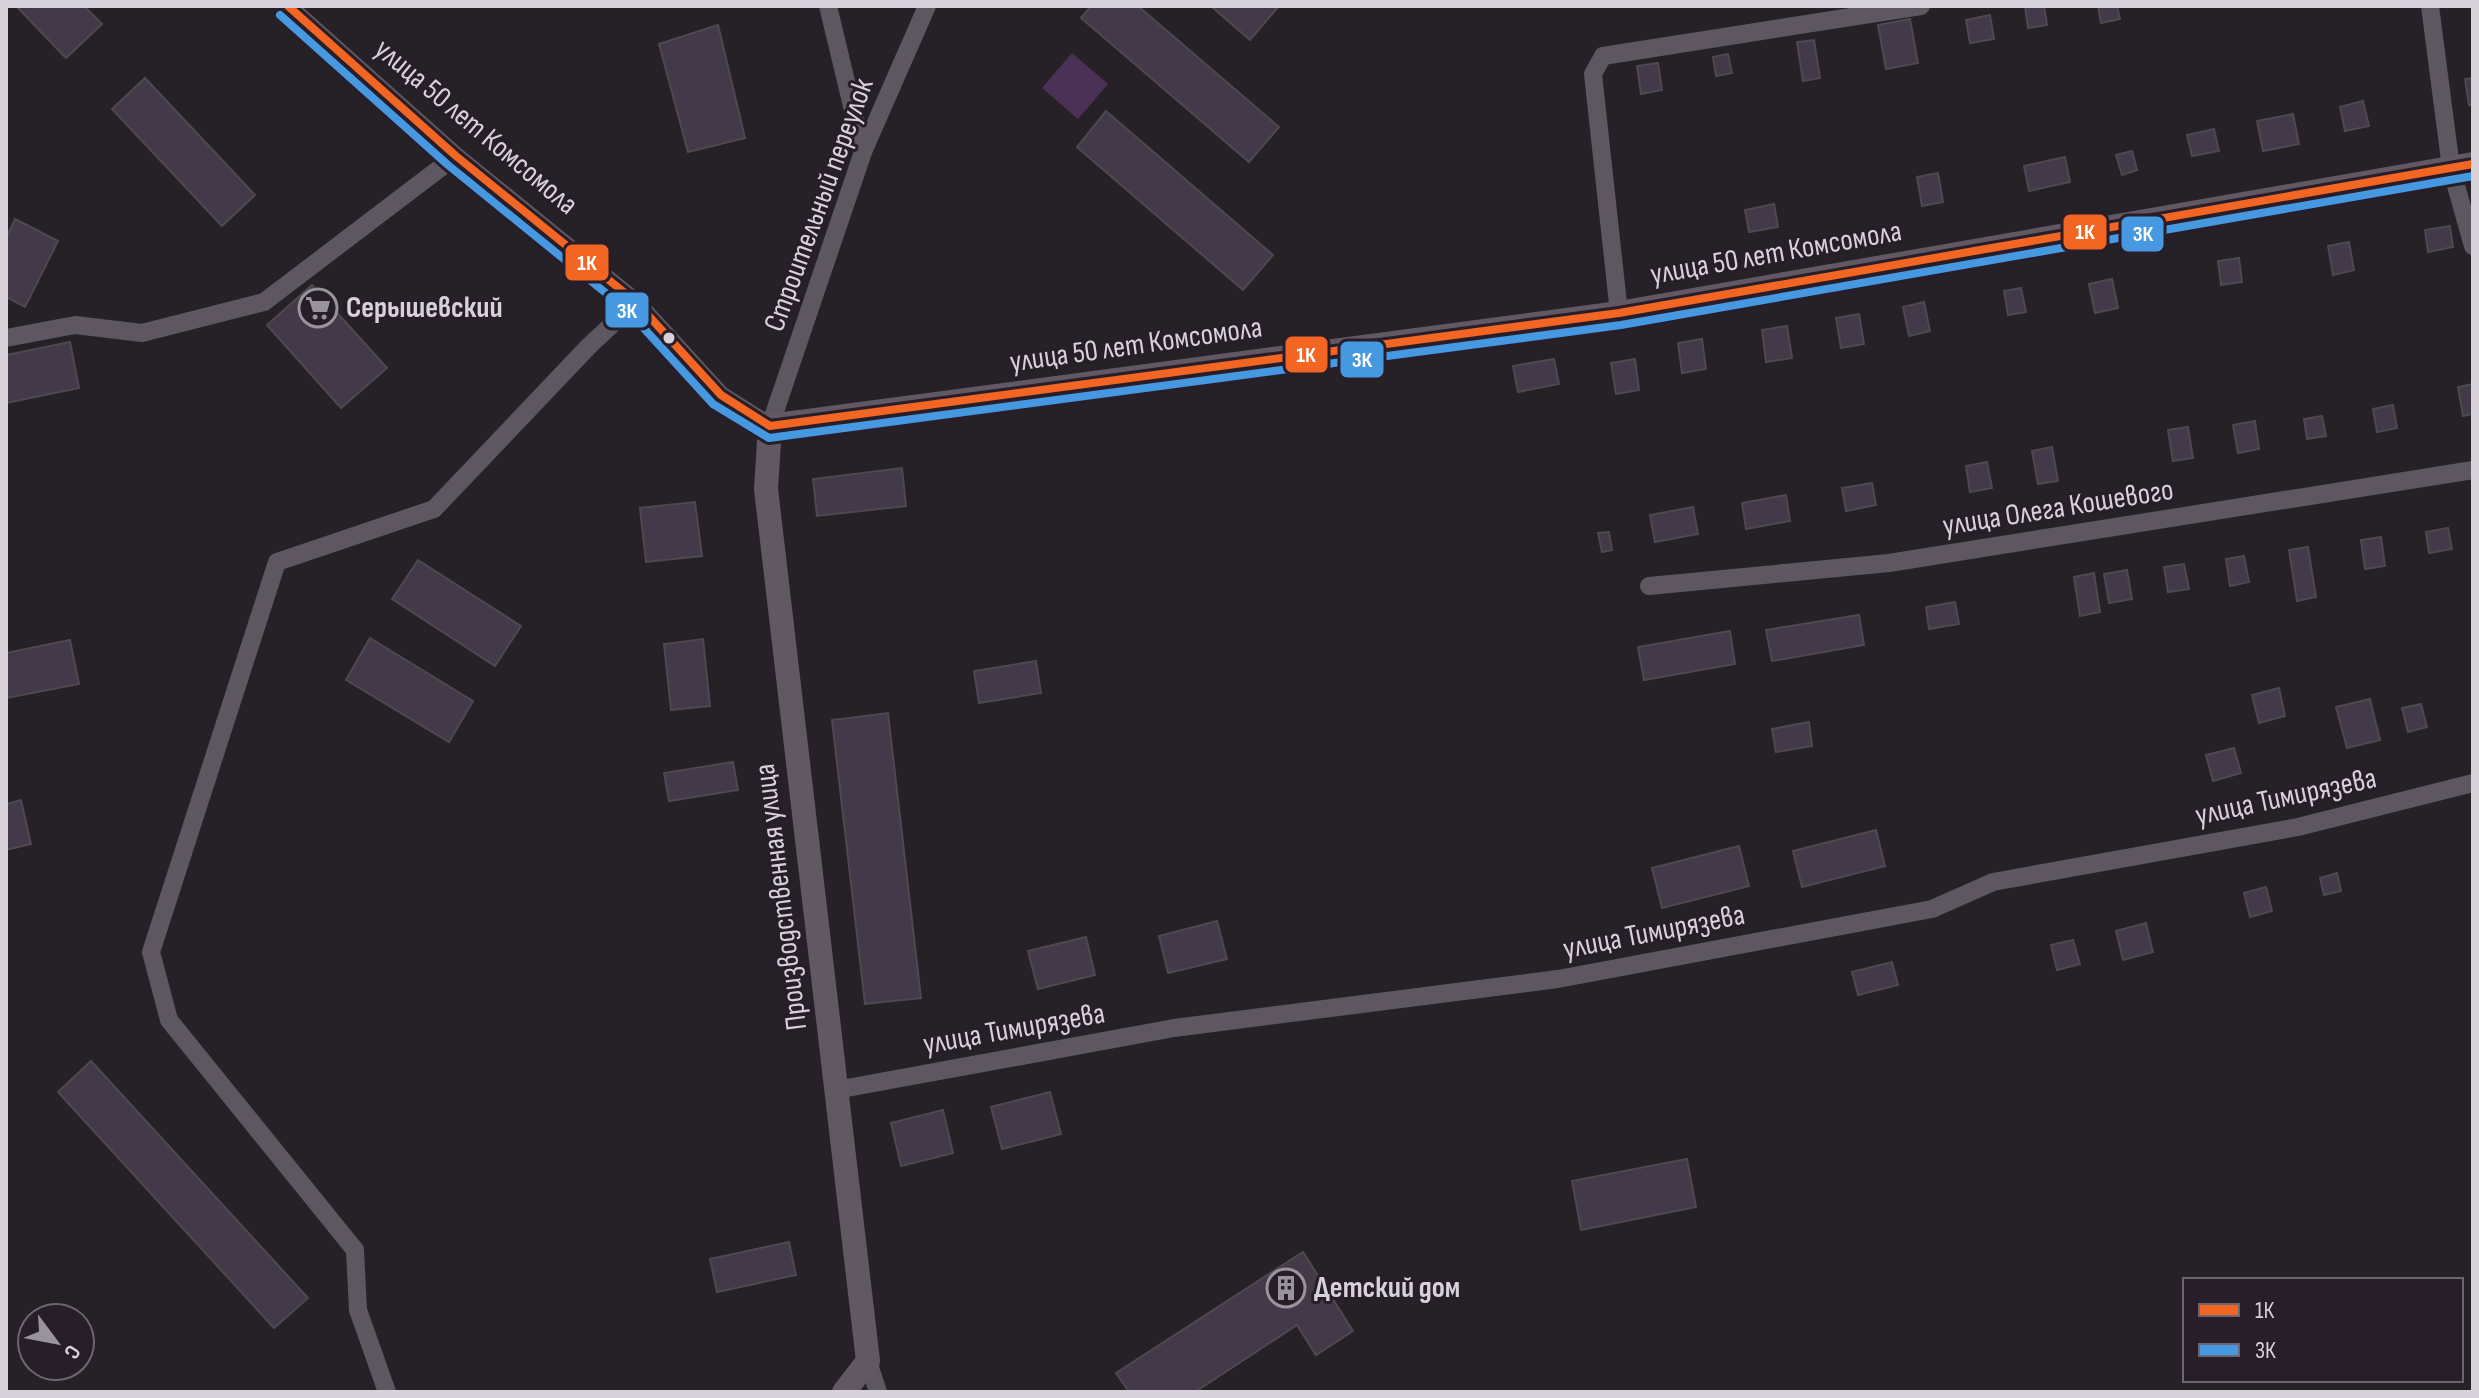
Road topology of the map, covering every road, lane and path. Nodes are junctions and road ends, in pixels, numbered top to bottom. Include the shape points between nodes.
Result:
1 (288, 6) edge
2 (828, 6) edge
3 (927, 6) edge
4 (1921, 6) edge
5 (2430, 6) edge
6 (863, 152) junction
7 (456, 156) junction
8 (2462, 166) edge
9 (2473, 246) edge
10 (636, 302) junction
11 (1619, 313) junction
12 (6, 338) edge
13 (770, 426) junction
14 (2473, 470) edge
15 (1649, 586) dead end
16 (2473, 783) edge
17 (836, 1090) junction
18 (868, 1361) junction
19 (387, 1392) edge
20 (844, 1392) edge
21 (878, 1392) edge

1 - 7 street, улица 50 лет Комсомола
2 - 6 street
3 - 6 street, Строительный переулок
4 - 11 street via 1603,56 1593,74
5 - 8 street
6 - 13 street, Строительный переулок
7 - 10 street, улица 50 лет Комсомола
7 - 12 street via 264,302 142,333 75,325
8 - 9 street
8 - 11 street, улица 50 лет Комсомола
10 - 13 street, улица 50 лет Комсомола via 721,395
10 - 19 street via 434,509 277,562 151,952 169,1020 355,1250 358,1310
11 - 13 street, улица 50 лет Комсомола
13 - 17 street, Производственная улица via 766,489
14 - 15 street, улица Олега Кошевого via 1889,563
16 - 17 street, улица Тимирязева via 2298,827 1993,882 1932,909 1558,979 1174,1028
17 - 18 street, Производственная улица
18 - 20 street
18 - 21 street, Производственная улица

